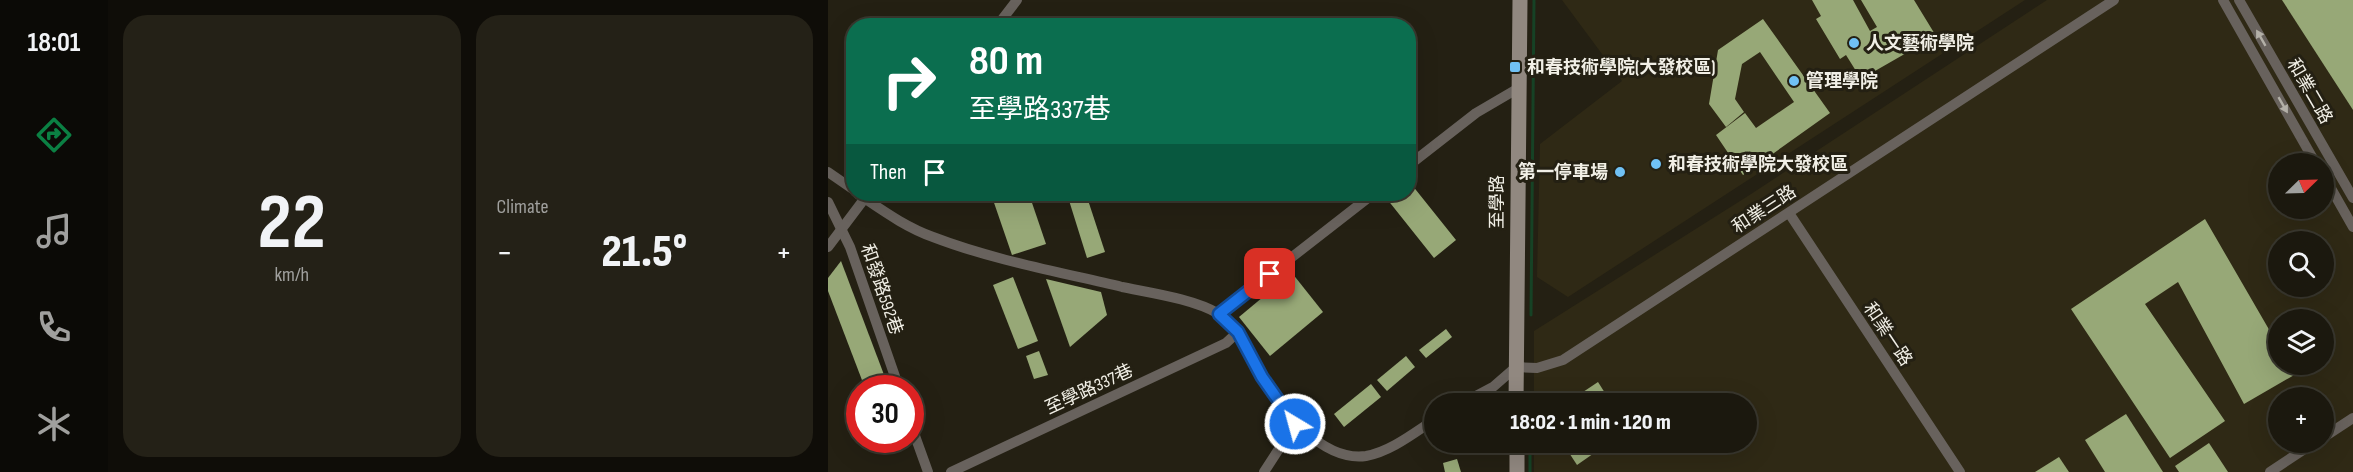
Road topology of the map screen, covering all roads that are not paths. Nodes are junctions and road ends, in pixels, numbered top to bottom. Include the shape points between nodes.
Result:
1 (1017, 0) edge
2 (1520, 0) edge
3 (2114, 0) edge
4 (2223, 0) edge
5 (2239, 0) edge
6 (1003, 18) edge
7 (1517, 88) junction
8 (2310, 153) edge
9 (1416, 160) edge
10 (828, 172) edge
11 (846, 184) edge
12 (2334, 194) edge
13 (2353, 198) edge
14 (860, 201) edge
15 (871, 201) edge
16 (1364, 201) edge
17 (828, 202) edge
18 (1789, 213) junction
19 (2353, 227) edge
20 (842, 228) junction
21 (828, 247) edge
22 (1219, 314) junction
23 (1238, 332) junction
24 (1516, 367) junction
25 (894, 375) edge
26 (1482, 393) edge
27 (1516, 393) edge
28 (2353, 418) edge
29 (1295, 424) junction
30 (1424, 426) edge
31 (2334, 430) edge
32 (921, 453) edge
33 (1517, 453) edge
34 (2298, 453) edge
35 (928, 472) edge
36 (951, 472) edge
37 (1264, 472) edge
38 (1517, 472) edge
39 (1960, 472) edge
40 (2270, 472) edge

1 - 6 street
2 - 7 street, 至學路
3 - 18 street, 和業三路
4 -> 8 street, 和業二路
13 -> 5 street, 和業二路
7 - 9 street via 1476,113
7 - 24 street, 至學路
10 - 11 street
12 - 19 street
14 - 20 street
15 - 22 street via 890,216 932,237
16 - 22 street
17 - 20 street, 和發路592巷
18 - 24 street, 和業三路 via 1563,360 1537,368
18 - 39 street, 和業一路
20 - 21 street
20 - 25 street, 和發路592巷
22 - 23 street
23 - 29 street via 1266,384
23 - 36 street, 至學路337巷 via 1226,343
24 - 26 street
24 - 27 street, 至學路
28 - 31 street
29 - 30 street via 1333,449 1366,456
29 - 37 street
32 - 35 street
33 - 38 street
34 - 40 street

